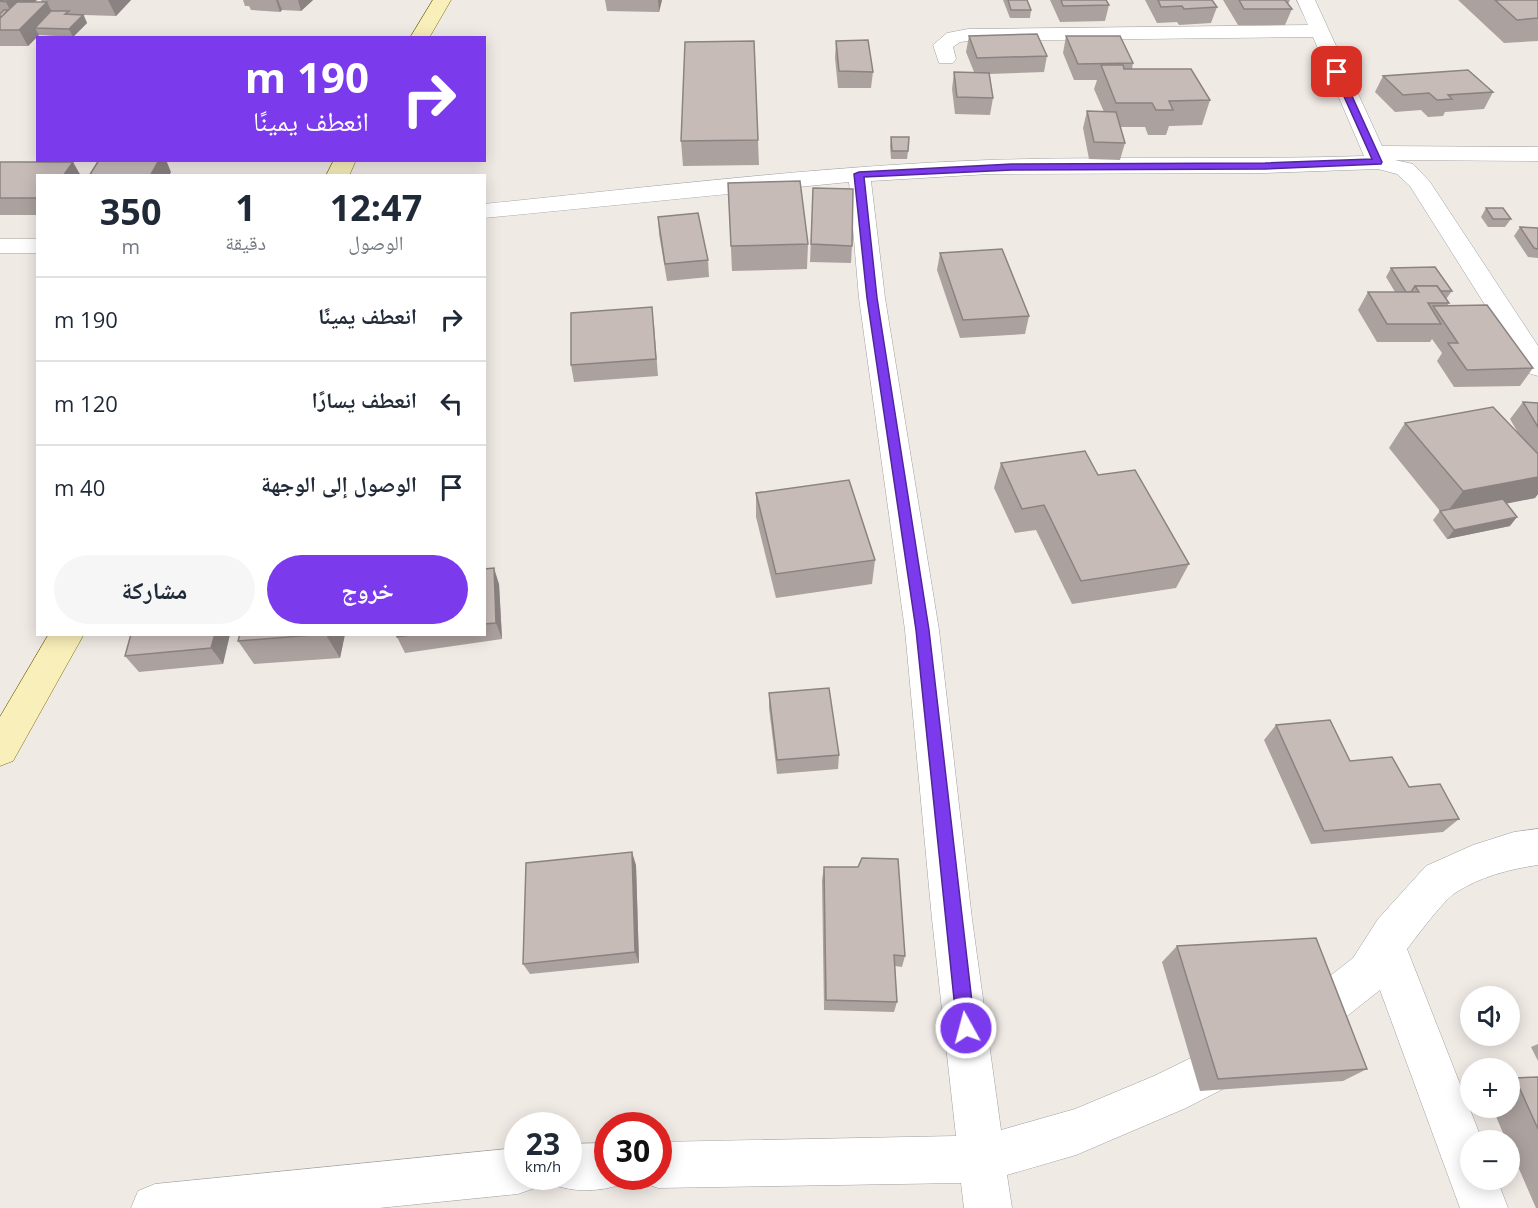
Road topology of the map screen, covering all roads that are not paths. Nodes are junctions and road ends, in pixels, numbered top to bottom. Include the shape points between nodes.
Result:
1 (442, 0) edge
2 (1306, 0) edge
3 (1319, 31) junction
4 (420, 36) edge
5 (946, 59) dead end
6 (1538, 154) edge
7 (1375, 157) junction
8 (859, 174) junction
9 (486, 211) edge
10 (0, 246) edge
11 (36, 246) edge
12 (1538, 367) edge
13 (67, 636) edge
14 (0, 750) edge
15 (1538, 847) edge
16 (1385, 946) junction
17 (1460, 1144) edge
18 (983, 1160) junction
19 (672, 1165) edge
20 (504, 1172) edge
21 (1477, 1190) edge
22 (155, 1208) edge
23 (988, 1208) edge
24 (1484, 1208) edge

1 - 4 street
2 - 3 street
3 - 5 street via 968,35 943,45
3 - 7 street
6 - 7 street
7 - 8 street via 1265,166 1012,167
7 - 12 street via 1405,168 1419,182
8 - 9 street
8 - 18 street via 872,298 922,630 952,919
10 - 11 street
13 - 14 street
15 - 16 street via 1514,850 1440,880
16 - 17 street
16 - 18 street via 1368,973 1302,1025 1170,1092 1076,1132
18 - 19 street
18 - 23 street
20 - 22 street
21 - 24 street

